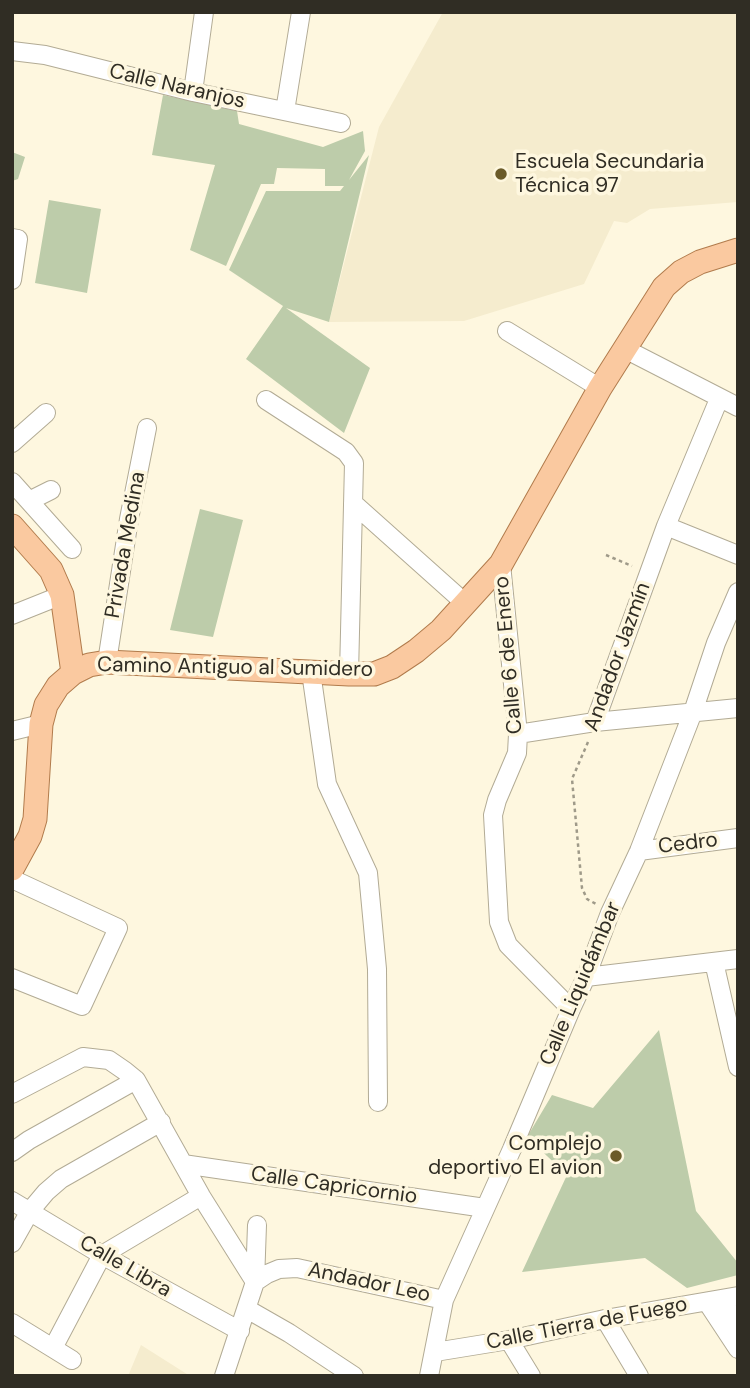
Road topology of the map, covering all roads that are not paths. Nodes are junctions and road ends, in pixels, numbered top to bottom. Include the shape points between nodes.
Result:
1 (204, 12) edge
2 (302, 12) edge
3 (12, 51) edge
4 (193, 92) junction
5 (285, 111) junction
6 (341, 123) dead end
7 (12, 238) edge
8 (738, 250) edge
9 (12, 280) edge
10 (507, 331) dead end
11 (625, 349) junction
12 (600, 388) junction
13 (719, 399) junction
14 (266, 400) dead end
15 (738, 407) edge
16 (46, 413) dead end
17 (147, 428) dead end
18 (12, 443) edge
19 (12, 482) edge
20 (51, 489) dead end
21 (29, 501) junction
22 (353, 503) junction
23 (12, 526) edge
24 (666, 526) junction
25 (72, 549) dead end
26 (738, 555) edge
27 (501, 564) junction
28 (738, 592) edge
29 (62, 596) junction
30 (466, 604) junction
31 (12, 615) edge
32 (107, 662) junction
33 (312, 672) junction
34 (73, 673) junction
35 (349, 674) junction
36 (738, 708) edge
37 (693, 712) junction
38 (595, 722) junction
39 (41, 724) junction
40 (12, 731) edge
41 (518, 734) junction
42 (738, 838) edge
43 (639, 851) junction
44 (12, 869) edge
45 (12, 879) edge
46 (738, 959) edge
47 (715, 962) junction
48 (586, 977) junction
49 (12, 978) edge
50 (571, 1009) junction
51 (738, 1067) edge
52 (136, 1080) junction
53 (12, 1094) edge
54 (379, 1102) dead end
55 (162, 1122) junction
56 (12, 1152) edge
57 (183, 1164) junction
58 (201, 1196) junction
59 (12, 1201) edge
60 (485, 1208) junction
61 (30, 1211) junction
62 (257, 1225) dead end
63 (12, 1243) edge
64 (102, 1255) junction
65 (255, 1282) junction
66 (722, 1299) edge
67 (444, 1300) junction
68 (247, 1309) junction
69 (605, 1319) junction
70 (12, 1323) edge
71 (738, 1324) edge
72 (240, 1331) junction
73 (509, 1340) junction
74 (53, 1348) junction
75 (738, 1349) edge
76 (435, 1352) junction
77 (72, 1360) dead end
78 (224, 1376) edge
79 (354, 1376) edge
80 (429, 1376) edge
81 (531, 1376) edge
82 (639, 1376) edge

1 - 4 street
2 - 5 street
3 - 4 street, Calle Naranjos
4 - 5 street, Calle Naranjos
5 - 6 street, Calle Naranjos
7 - 9 street via 18,239
8 - 11 main road, Camino Antiguo al Sumidero via 681,272 664,287
10 - 12 street
11 - 12 main road, Camino Antiguo al Sumidero
11 - 13 street
12 - 27 main road, Camino Antiguo al Sumidero
13 - 15 street
13 - 24 street, Andador Jazmín
14 - 22 street via 346,452 354,463
16 - 18 street
17 - 32 street, Privada Medina
19 - 21 street
20 - 21 street
21 - 25 street
22 - 30 street
22 - 35 street
23 - 29 main road via 51,570
24 - 26 street
24 - 38 street, Andador Jazmín
27 - 30 main road, Camino Antiguo al Sumidero
27 - 41 street, Calle 6 de Enero
28 - 37 street, Calle Liquidámbar
29 - 31 street
29 - 34 main road
30 - 35 main road, Camino Antiguo al Sumidero via 392,667 374,674
32 - 33 main road, Camino Antiguo al Sumidero
32 - 34 main road, Camino Antiguo al Sumidero
33 - 35 main road, Camino Antiguo al Sumidero
33 - 54 street via 327,784 368,873 377,969
34 - 39 main road, Camino Antiguo al Sumidero via 58,686
36 - 37 street
37 - 38 street
37 - 43 street, Calle Liquidámbar
38 - 41 street
39 - 40 street
39 - 44 main road, Camino Antiguo al Sumidero via 35,819
41 - 50 street, Calle 6 de Enero via 517,753 494,815 499,922 508,944
42 - 43 street, Cedro
43 - 48 street, Calle Liquidámbar
45 - 49 street via 118,928 82,1006
46 - 47 street
47 - 48 street
47 - 51 street
48 - 50 street, Calle Liquidámbar
50 - 60 street, Calle Liquidámbar
52 - 53 street via 108,1060 83,1057
52 - 55 street
52 - 56 street
55 - 57 street
55 - 61 street via 61,1179
57 - 58 street
57 - 60 street, Calle Capricornio
58 - 64 street
58 - 65 street
59 - 61 street, Calle Libra
60 - 67 street, Calle Liquidámbar
61 - 63 street
61 - 64 street, Calle Libra
62 - 65 street
64 - 72 street, Calle Libra
64 - 74 street
65 - 67 street, Andador Leo via 267,1273 297,1268
65 - 68 street
66 - 69 street, Calle Tierra de Fuego
66 - 71 street
66 - 75 street
67 - 76 street, Calle Liquidámbar
68 - 72 street
68 - 79 street
69 - 73 street, Calle Tierra de Fuego
69 - 82 street
70 - 74 street
72 - 78 street
73 - 76 street, Calle Tierra de Fuego
73 - 81 street
74 - 77 street
76 - 80 street, Calle Liquidámbar

